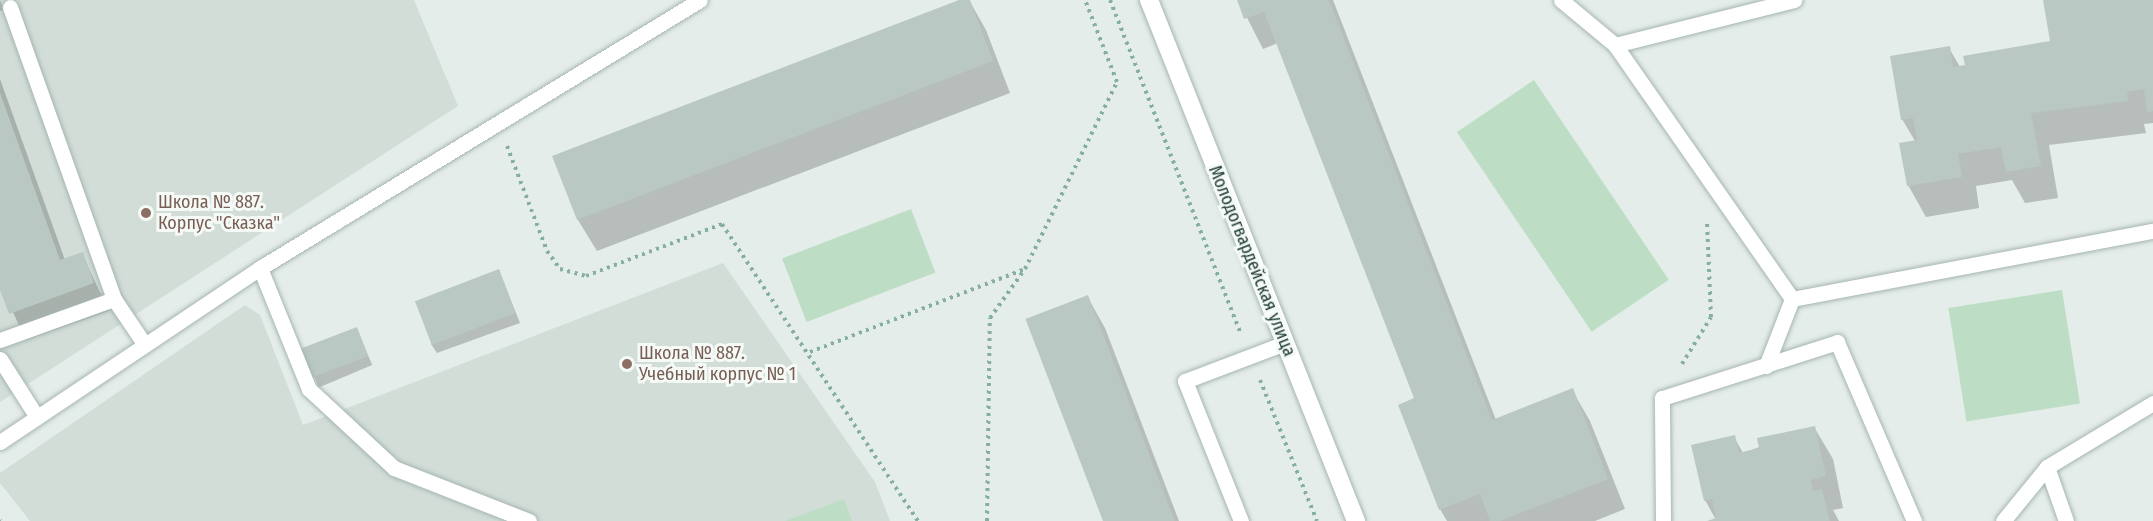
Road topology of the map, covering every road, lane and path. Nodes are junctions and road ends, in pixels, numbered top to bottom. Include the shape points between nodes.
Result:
1 (700, 0) edge
2 (1085, 0) edge
3 (1110, 0) edge
4 (1149, 0) edge
5 (1561, 0) edge
6 (1794, 0) edge
7 (10, 6) dead end
8 (1615, 45) junction
9 (498, 123) junction
10 (1707, 221) dead end
11 (2153, 231) edge
12 (260, 268) junction
13 (1025, 269) junction
14 (114, 299) junction
15 (1792, 299) junction
16 (0, 340) edge
17 (1285, 343) junction
18 (145, 345) junction
19 (810, 352) junction
20 (1250, 356) junction
21 (0, 359) edge
22 (1766, 366) junction
23 (1662, 398) junction
24 (2153, 402) edge
25 (37, 417) junction
26 (0, 442) edge
27 (2047, 466) junction
28 (529, 521) edge
29 (918, 521) edge
30 (987, 521) edge
31 (1241, 521) edge
32 (1317, 521) edge
33 (1356, 521) edge
34 (1663, 521) edge
35 (1914, 521) edge
36 (2003, 521) edge
37 (2066, 521) edge

1 - 9 lane
2 - 13 path via 1117,82
3 - 20 path
4 - 17 street, Молодогвардейская улица
5 - 8 lane
6 - 8 lane
7 - 14 lane
8 - 15 lane
9 - 12 lane
9 - 19 path via 547,251 560,269 586,276 722,224
10 - 23 path via 1711,316
11 - 15 lane
12 - 18 lane
12 - 28 lane via 309,390 394,468
13 - 19 path
13 - 30 path via 990,318
14 - 16 lane
14 - 18 lane
15 - 22 lane
17 - 20 lane
17 - 33 street, Молодогвардейская улица
18 - 25 lane
19 - 29 path
20 - 31 lane via 1185,381
20 - 32 path
21 - 25 lane
22 - 23 lane
22 - 35 lane via 1837,342
23 - 34 lane
24 - 27 lane
25 - 26 lane
27 - 36 lane
27 - 37 lane

